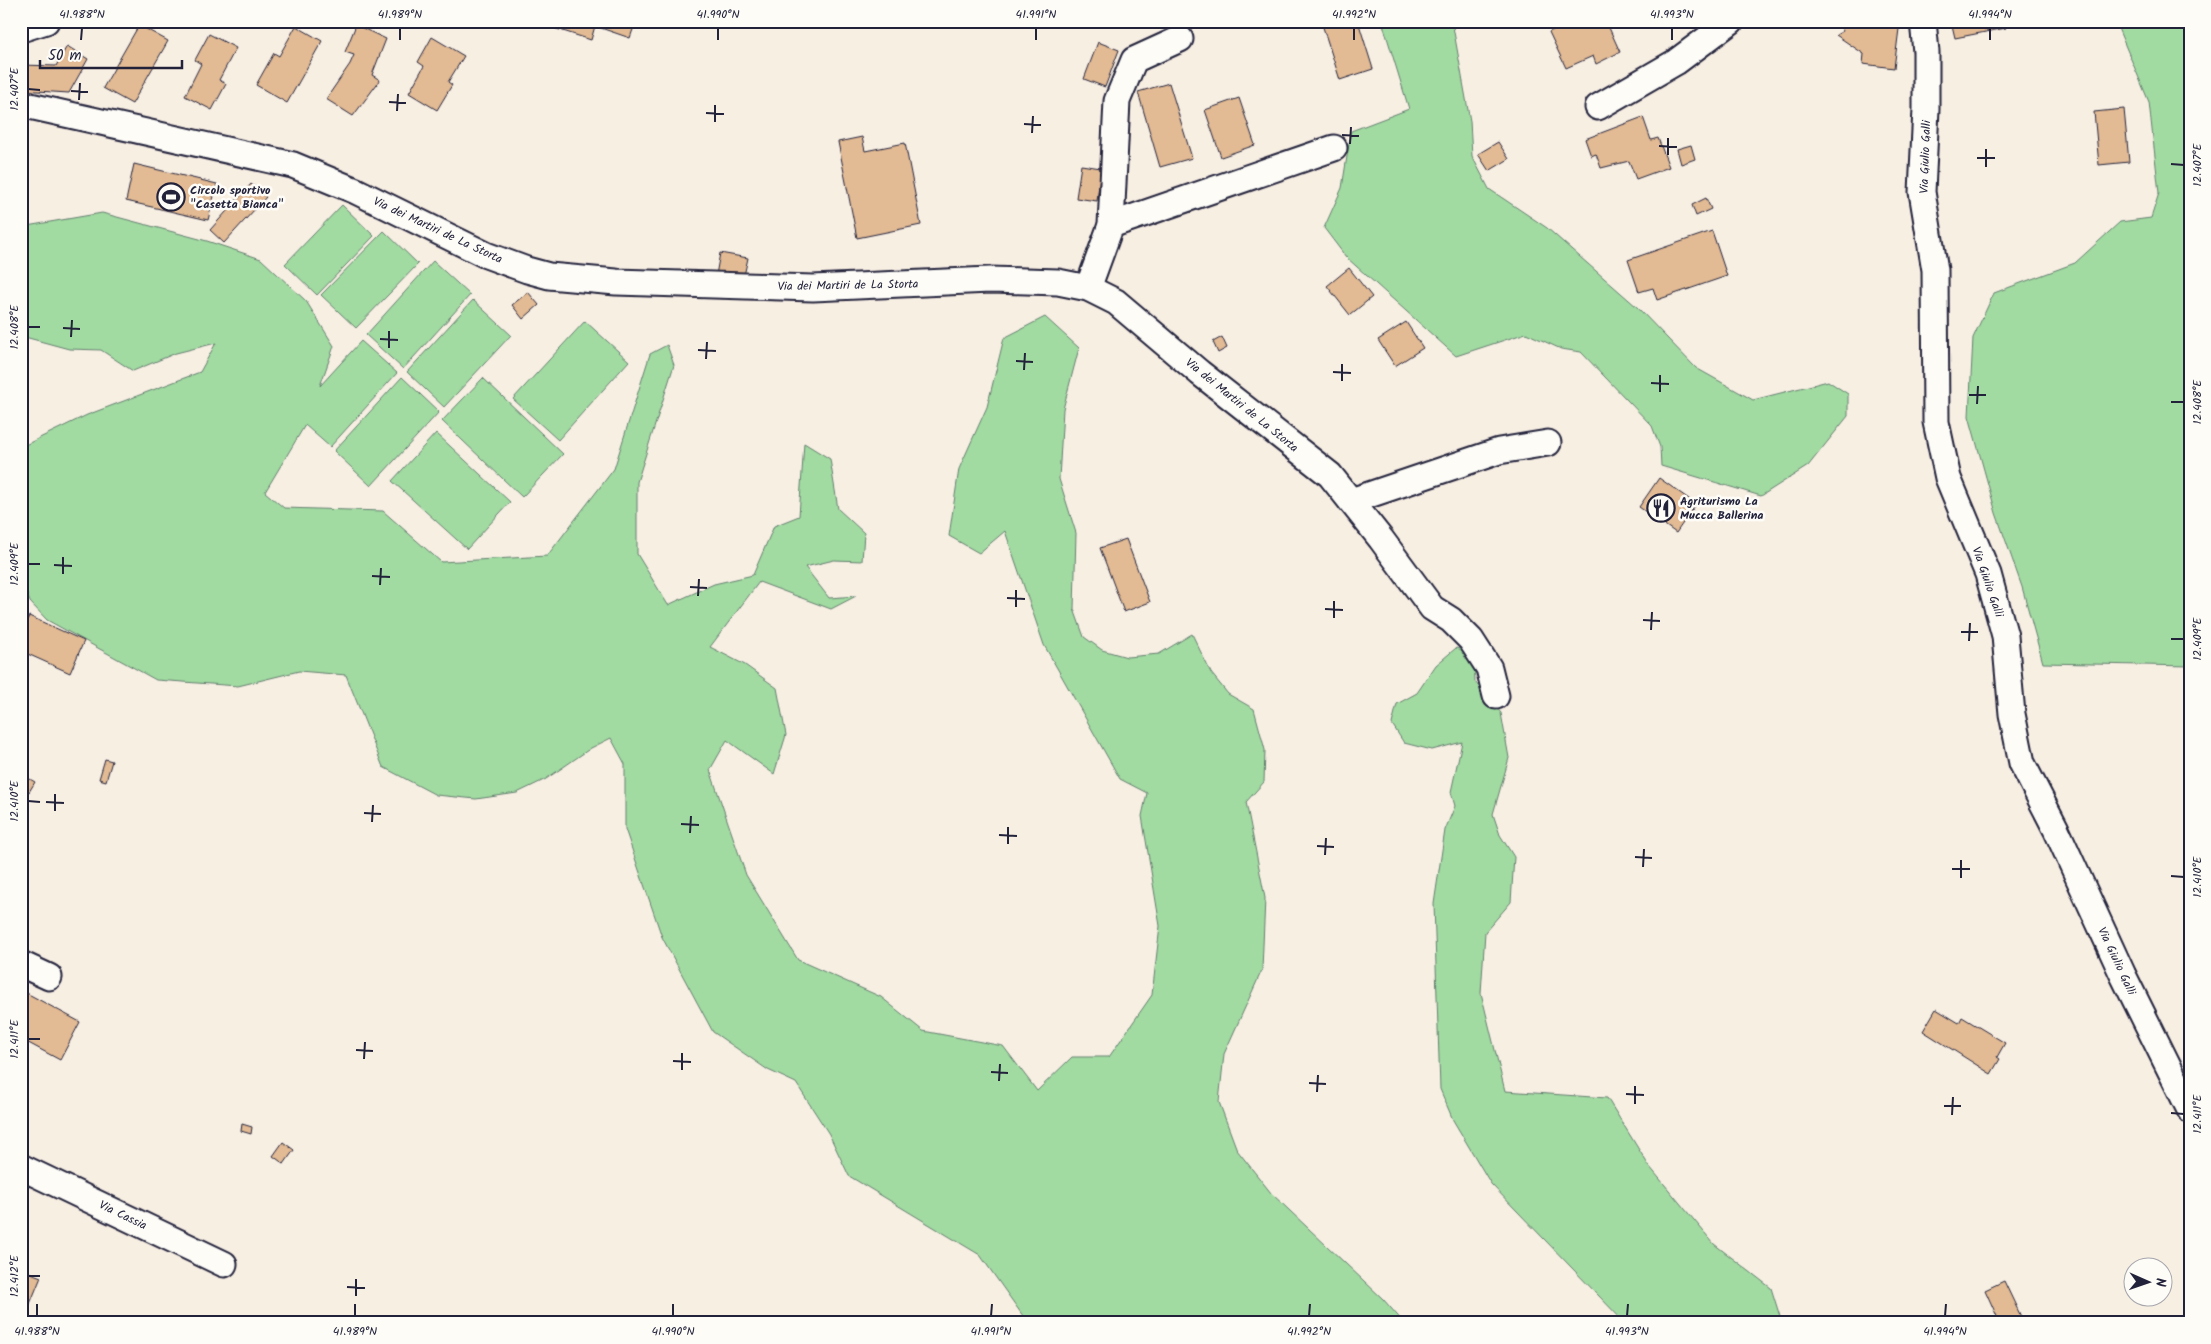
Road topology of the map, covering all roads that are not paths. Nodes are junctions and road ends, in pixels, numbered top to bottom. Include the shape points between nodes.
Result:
1 (46, 21) edge
2 (1730, 21) edge
3 (1923, 21) edge
4 (21, 30) edge
5 (1180, 39) dead end
6 (21, 104) edge
7 (1598, 106) dead end
8 (1334, 148) dead end
9 (1111, 225) junction
10 (1088, 288) junction
11 (1548, 443) dead end
12 (1351, 501) junction
13 (1496, 696) dead end
14 (21, 964) edge
15 (49, 977) dead end
16 (2190, 1110) edge
17 (21, 1166) edge
18 (224, 1264) dead end

1 - 4 street
2 - 7 street via 1676,62
3 - 16 street, Via Giulio Galli via 1926,109 1922,192 1935,270 1936,422 1948,478 1988,574 2005,636 2012,714 2022,763
5 - 9 street via 1134,60 1117,101
6 - 10 street, Via dei Martiri de La Storta via 293,165 364,195 486,255 549,276 616,282 813,288 990,280 1058,282
8 - 9 street
9 - 10 street
10 - 12 street, Via dei Martiri de La Storta via 1116,302 1330,475
11 - 12 street via 1499,452
12 - 13 street, Via dei Martiri de La Storta via 1432,608 1451,620 1471,640 1489,668
14 - 15 street
17 - 18 street, Via Cassia

